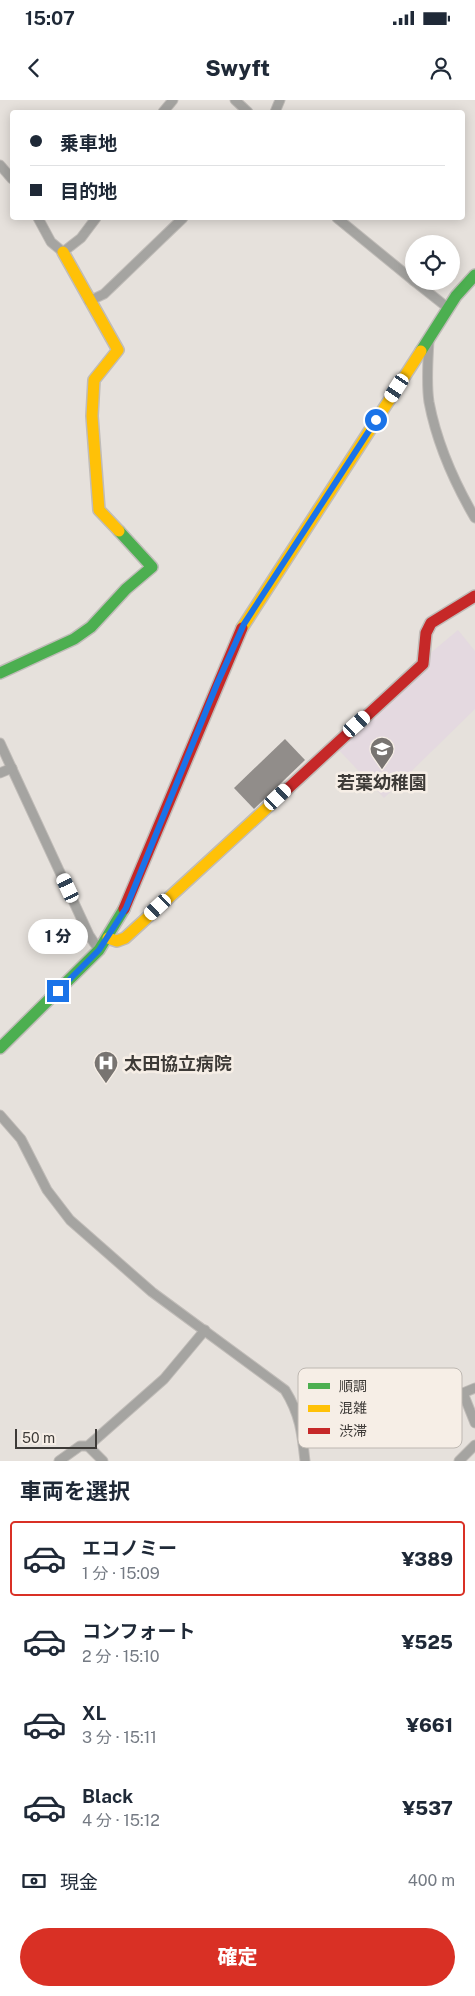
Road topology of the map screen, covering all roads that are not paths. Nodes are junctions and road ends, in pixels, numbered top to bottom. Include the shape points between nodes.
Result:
1 (173, 100) edge
2 (235, 100) edge
3 (165, 110) edge
4 (246, 110) edge
5 (0, 165) edge
6 (10, 177) edge
7 (39, 220) edge
8 (94, 220) edge
9 (181, 220) edge
10 (339, 220) edge
11 (63, 252) junction
12 (405, 274) edge
13 (475, 275) edge
14 (425, 290) edge
15 (89, 301) junction
16 (448, 308) junction
17 (429, 340) junction
18 (475, 518) edge
19 (475, 596) edge
20 (0, 673) edge
21 (0, 743) edge
22 (12, 768) junction
23 (0, 773) edge
24 (108, 938) junction
25 (99, 950) junction
26 (0, 1048) edge
27 (0, 1115) edge
28 (205, 1330) junction
29 (475, 1388) edge
30 (463, 1393) joint
31 (296, 1408) joint
32 (298, 1420) edge
33 (475, 1423) edge
34 (475, 1445) edge
35 (88, 1446) junction
36 (303, 1448) edge
37 (59, 1461) edge
38 (103, 1461) edge
39 (305, 1461) edge
40 (459, 1461) edge

1 - 3 street
2 - 4 street
5 - 6 street
7 - 11 street via 50,242
8 - 11 street via 81,238
9 - 15 street via 104,294
10 - 12 street
11 - 15 street
13 - 16 street
14 - 16 street
15 - 20 street via 118,350 94,380 92,416 99,510 152,567 126,589 91,627 74,639
16 - 17 street
17 - 18 street via 429,401 439,441
17 - 24 street via 244,624 138,879
19 - 24 street via 431,624 426,632 423,664 126,938 117,941
21 - 22 street
22 - 23 street
22 - 25 street via 89,935
24 - 25 street
25 - 26 street
27 - 28 street via 24,1145 47,1190 70,1220 152,1292
28 - 31 street via 280,1385
28 - 35 street via 164,1379
29 - 30 street
30 - 33 street
31 - 32 street
34 - 40 street
35 - 37 street via 80,1446
35 - 38 street
36 - 39 street

